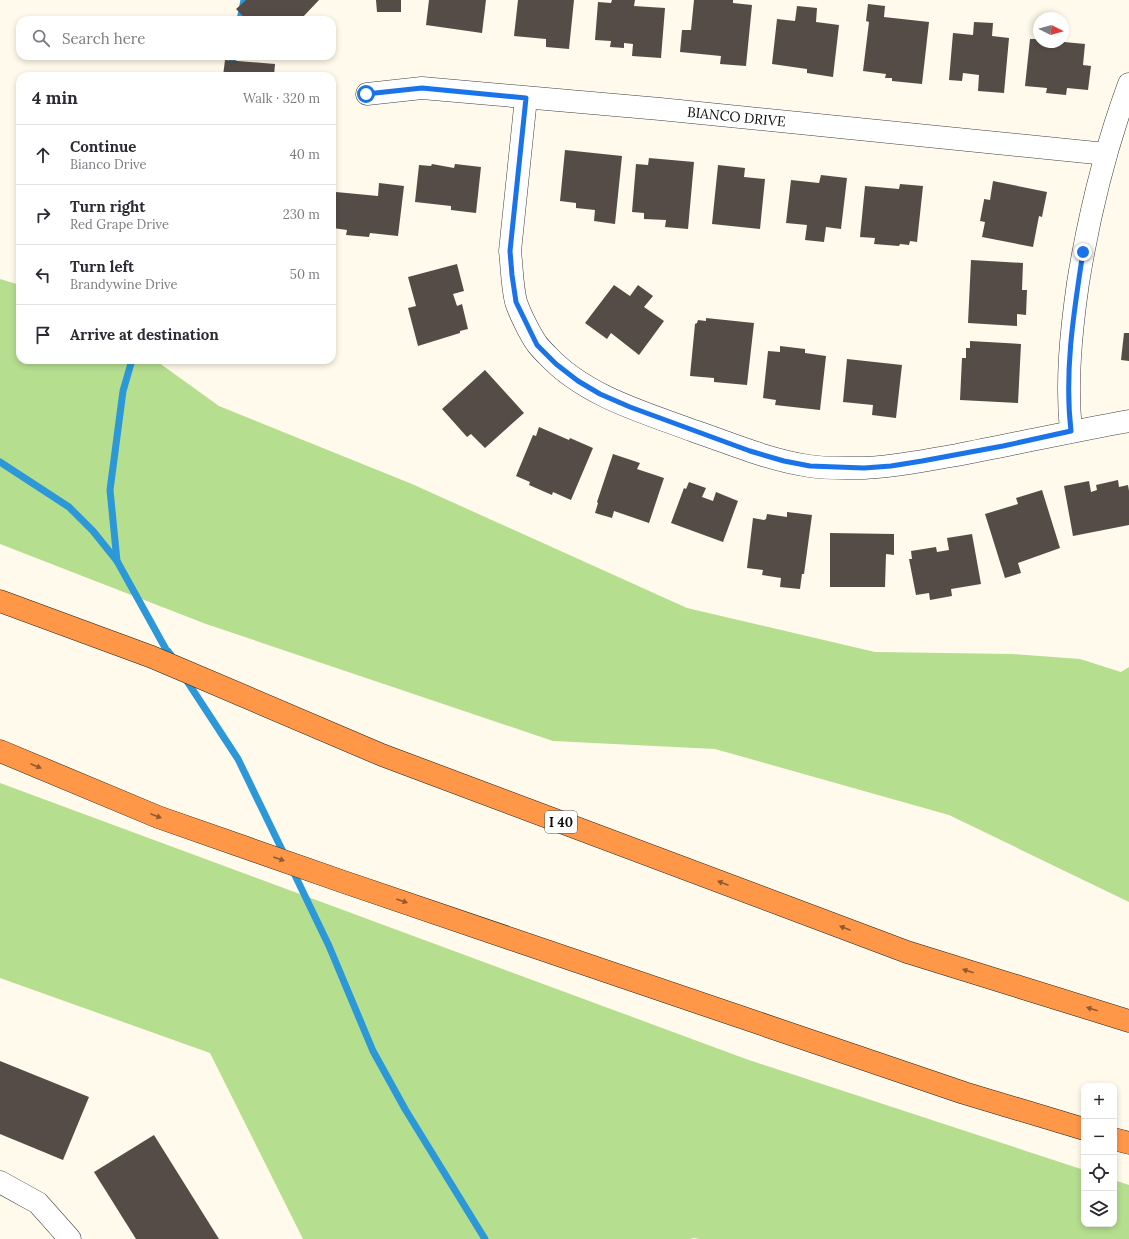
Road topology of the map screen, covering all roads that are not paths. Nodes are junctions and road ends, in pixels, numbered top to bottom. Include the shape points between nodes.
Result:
1 (1129, 84) edge
2 (366, 94) dead end
3 (526, 98) junction
4 (1106, 154) junction
5 (1129, 421) edge
6 (1071, 431) junction
7 (0, 601) edge
8 (0, 751) edge
9 (1129, 1021) edge
10 (1081, 1129) edge
11 (1117, 1140) edge
12 (1129, 1143) edge
13 (0, 1182) edge
14 (70, 1239) edge

1 - 4 street
2 - 3 street, BIANCO DRIVE via 422,88
3 - 4 street, BIANCO DRIVE
3 - 6 street via 510,251 516,302 537,345 578,381 630,407 750,451 810,466 891,466
4 - 6 street via 1083,252 1073,319 1069,409
5 - 6 street
9 -> 7 highway, I 40 via 907,952 382,754 152,657
8 -> 10 highway via 158,817 964,1093
11 - 12 highway
13 - 14 street via 38,1203

